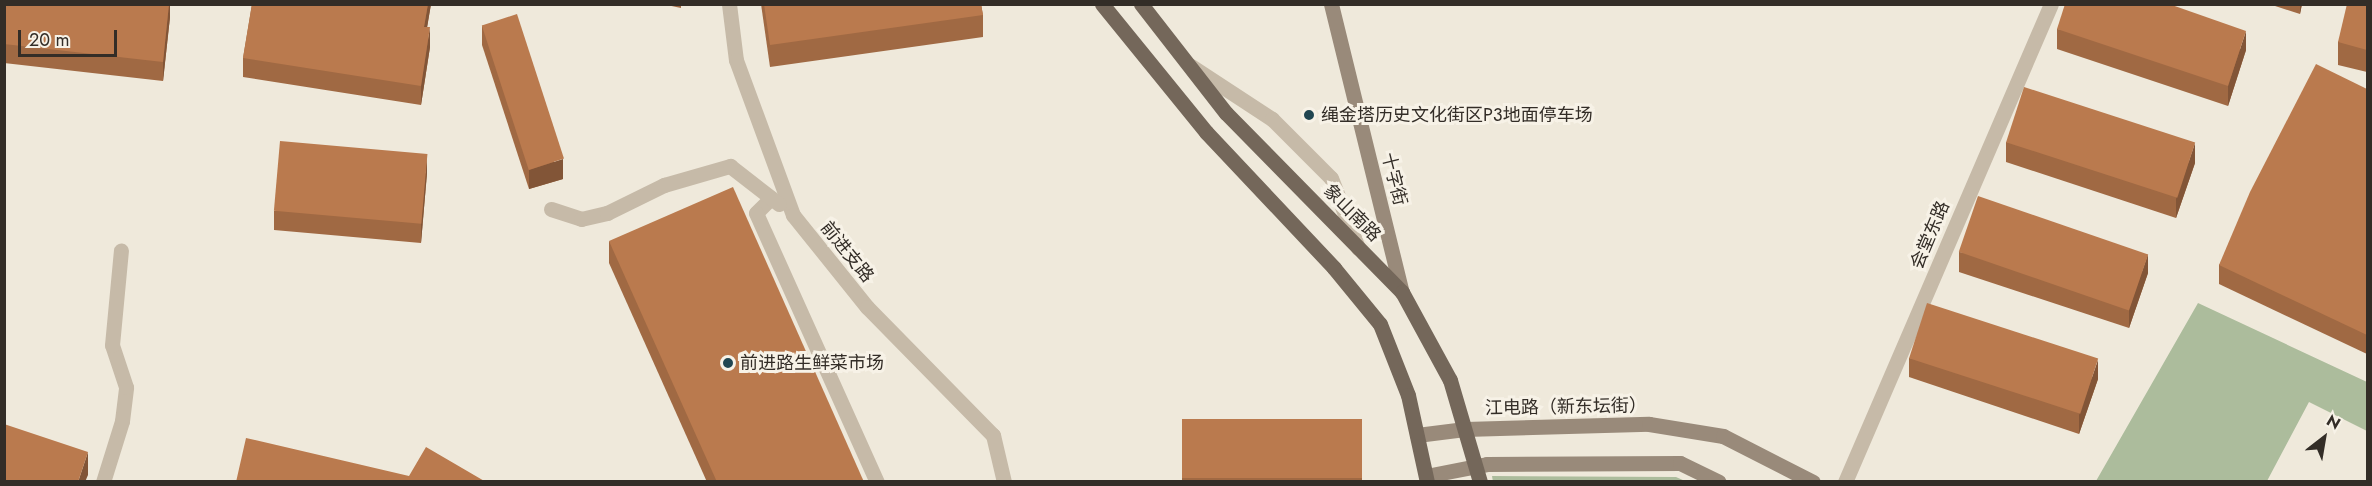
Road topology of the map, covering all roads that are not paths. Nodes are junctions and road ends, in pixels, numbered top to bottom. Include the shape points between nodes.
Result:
1 (729, 4) edge
2 (1102, 4) edge
3 (1141, 4) edge
4 (1331, 4) edge
5 (2051, 4) edge
6 (1187, 63) junction
7 (771, 198) junction
8 (551, 209) dead end
9 (793, 215) junction
10 (1358, 248) junction
11 (121, 250) dead end
12 (1402, 292) junction
13 (1465, 429) junction
14 (1417, 435) junction
15 (1477, 466) junction
16 (1426, 479) edge
17 (103, 482) edge
18 (877, 482) edge
19 (1004, 482) edge
20 (1480, 482) edge
21 (1719, 482) edge
22 (1813, 482) edge
23 (1845, 482) edge

1 - 9 street, 前进支路 via 736,60
2 - 14 main road via 1206,132 1334,268 1380,324 1408,395
3 - 6 main road, 象山南路
4 - 12 street, 十字街
5 - 23 street, 会堂东路
6 - 10 main road, 象山南路 via 1226,113
6 - 10 street via 1272,119 1331,178
7 - 8 street via 730,166 664,185 590,217 581,219
7 - 9 street
7 - 18 street via 756,213
9 - 19 street, 前进支路 via 867,308 993,435
10 - 12 main road, 象山南路
11 - 17 street via 112,345 126,387 122,421
12 - 13 main road, 象山南路 via 1450,380
13 - 14 street, 江电路（新东坛街）
13 - 15 main road, 象山南路
13 - 22 street, 江电路（新东坛街） via 1649,424 1723,436
14 - 16 main road
15 - 16 street
15 - 20 main road, 象山南路
15 - 21 street via 1680,463

